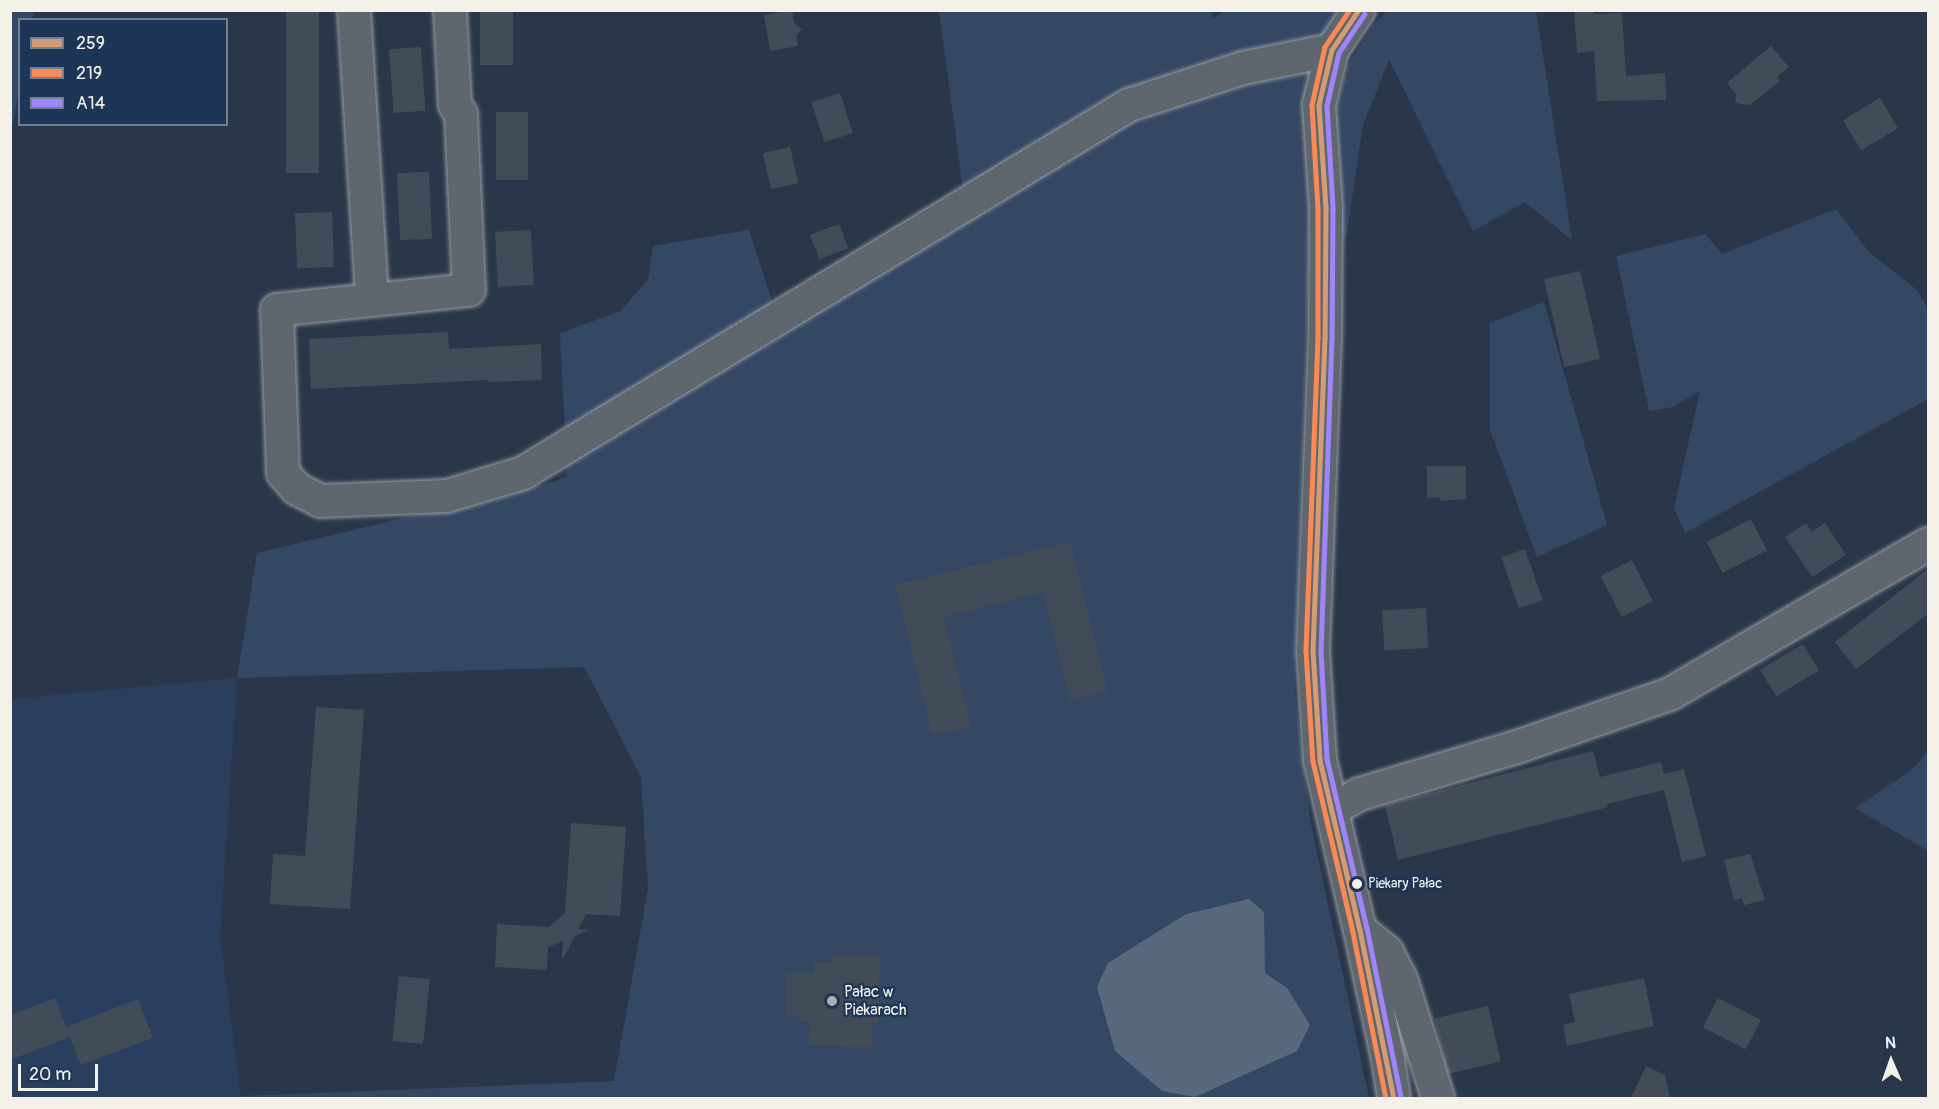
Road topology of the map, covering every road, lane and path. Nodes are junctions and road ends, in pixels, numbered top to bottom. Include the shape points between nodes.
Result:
1 (354, 10) edge
2 (450, 10) edge
3 (1359, 10) edge
4 (1332, 50) junction
5 (372, 298) junction
6 (1929, 544) edge
7 (1332, 810) junction
8 (1360, 930) junction
9 (1394, 1098) edge
10 (1438, 1098) edge

1 - 5 street
2 - 5 street via 455,105 461,114 468,290
3 - 4 street
4 - 5 street via 1243,68 1129,105 523,474 447,496 321,501 297,489 283,473 277,310
4 - 7 street via 1319,105 1326,208 1325,327 1313,651 1320,760
6 - 7 street via 1670,694 1517,747 1360,794
7 - 8 street
8 - 9 street
8 - 10 street via 1387,952 1401,979

